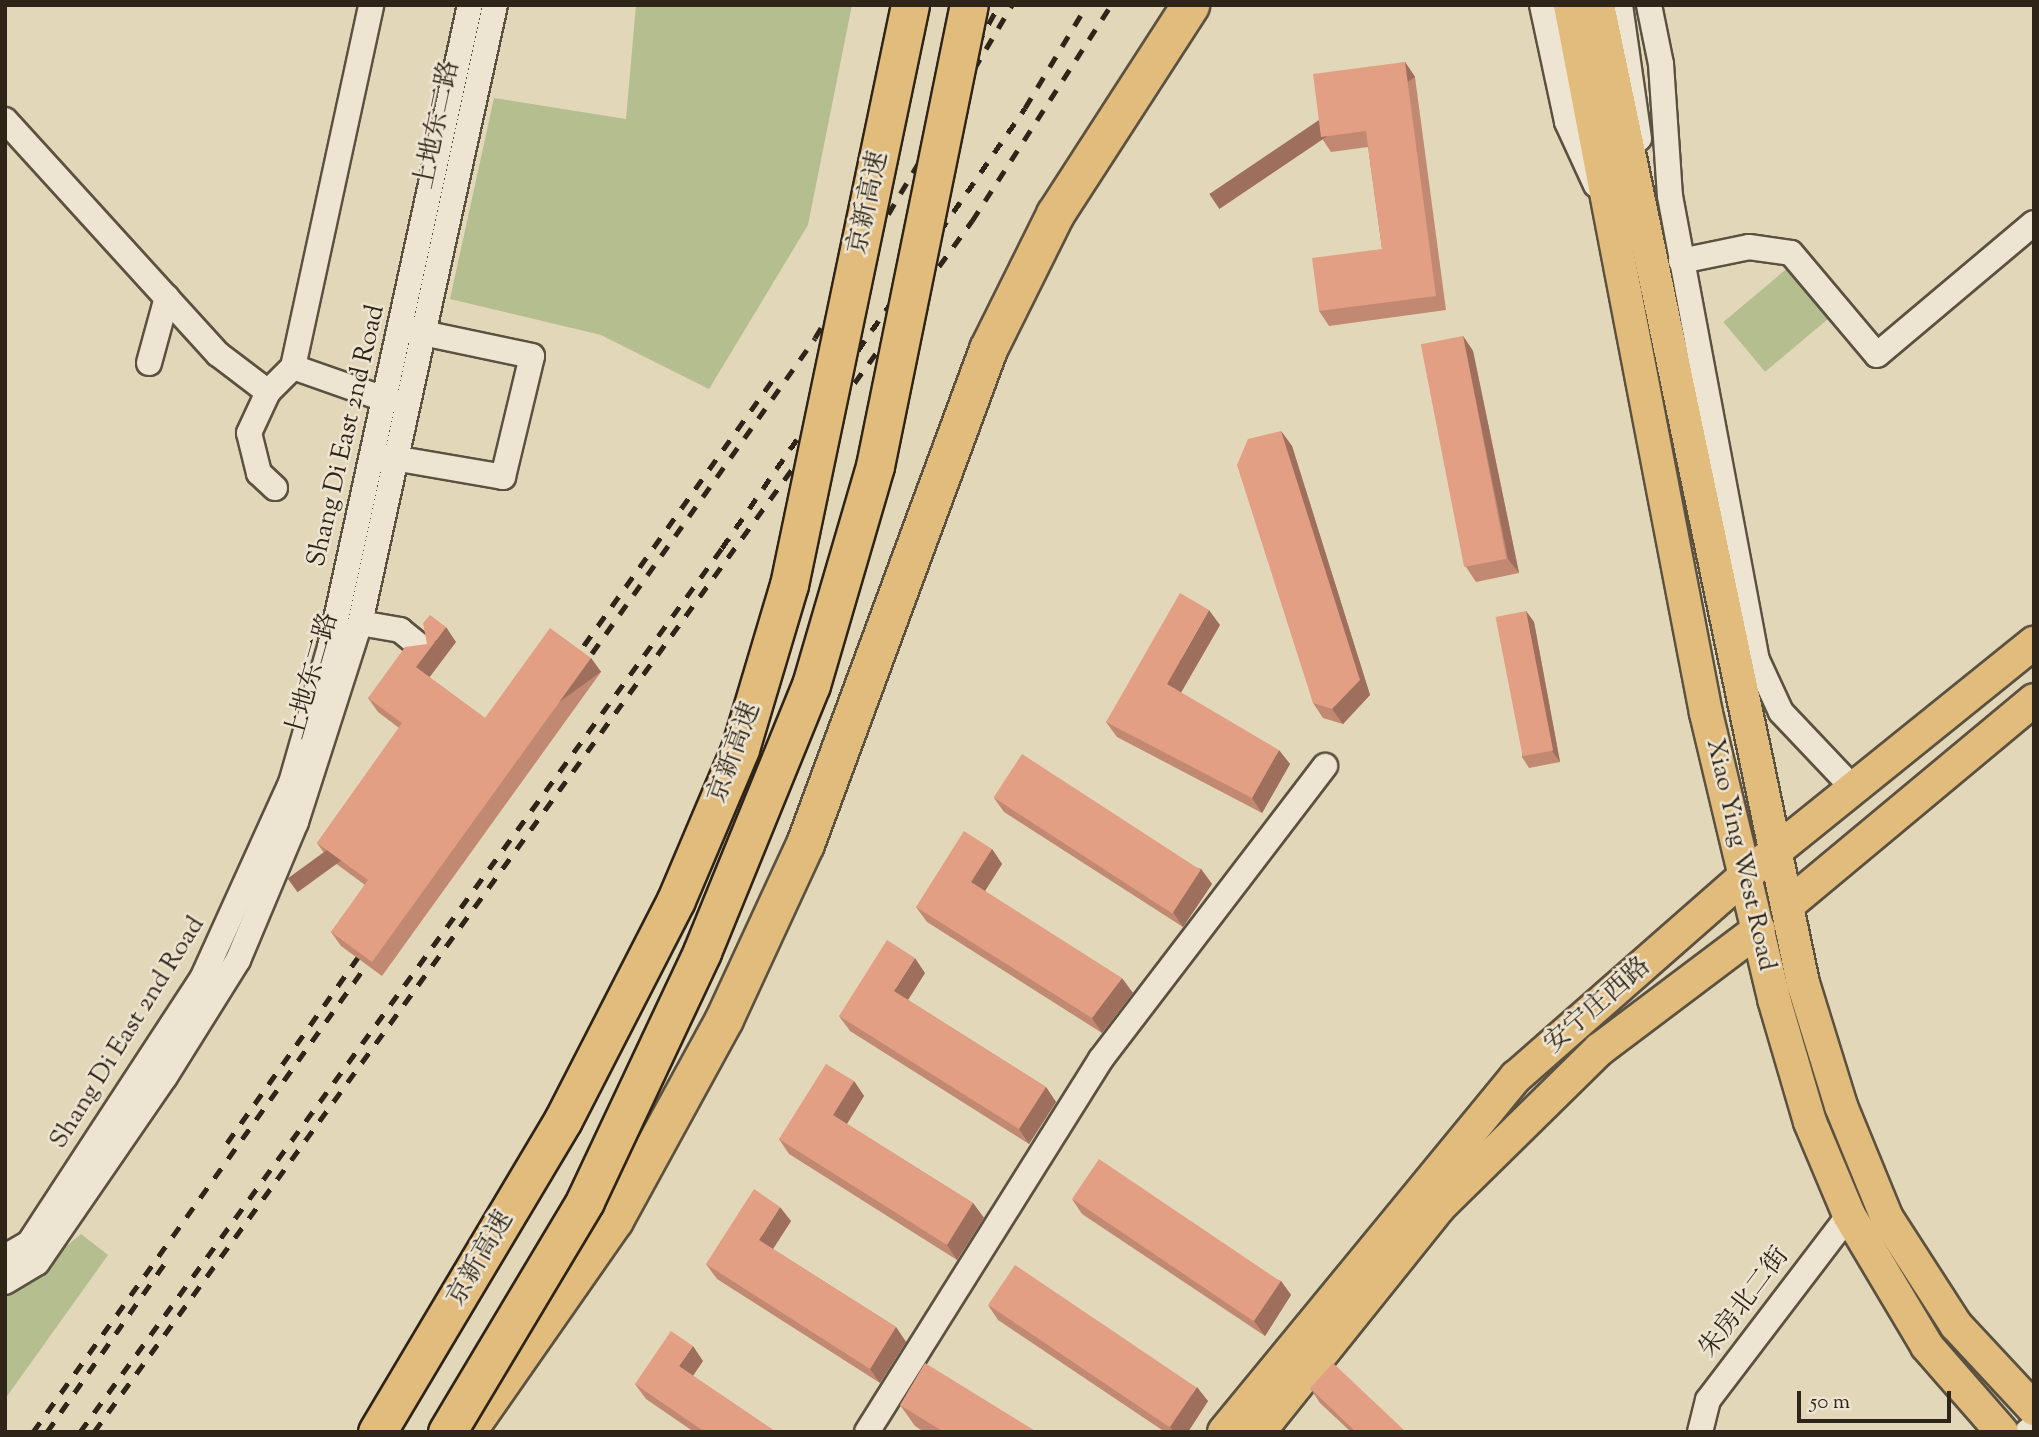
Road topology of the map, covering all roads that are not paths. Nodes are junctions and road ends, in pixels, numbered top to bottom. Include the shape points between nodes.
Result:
1 (371, 5) edge
2 (470, 5) edge
3 (495, 5) edge
4 (910, 5) edge
5 (969, 5) edge
6 (1191, 5) edge
7 (1542, 5) edge
8 (1570, 5) edge
9 (1598, 5) edge
10 (1620, 5) edge
11 (1649, 5) edge
12 (5, 120) edge
13 (1646, 216) junction
14 (2034, 223) edge
15 (1614, 224) junction
16 (1681, 261) junction
17 (167, 298) junction
18 (413, 331) junction
19 (149, 363) dead end
20 (293, 368) junction
21 (268, 391) junction
22 (387, 400) junction
23 (1700, 440) junction
24 (385, 457) junction
25 (275, 488) dead end
26 (360, 623) junction
27 (2034, 643) edge
28 (425, 650) edge
29 (2034, 700) edge
30 (1325, 766) dead end
31 (1854, 789) junction
32 (1776, 851) junction
33 (1746, 875) junction
34 (1788, 905) junction
35 (1759, 929) junction
36 (1849, 1215) junction
37 (5, 1257) edge
38 (5, 1282) edge
39 (2034, 1409) edge
40 (2034, 1426) edge
41 (377, 1432) edge
42 (447, 1432) edge
43 (466, 1432) edge
44 (867, 1432) edge
45 (1224, 1432) edge
46 (1259, 1432) edge
47 (1700, 1432) edge
48 (2002, 1432) edge
49 (2027, 1432) edge

1 - 20 street
2 - 18 street, Shang Di East 2nd Road
3 - 18 street, 上地东二路
4 - 41 highway, 京新高速, bridge via 789,585 740,749 676,900 563,1120
5 - 42 highway, 京新高速, bridge via 875,466 811,685 702,952 585,1201
6 - 43 highway via 1055,214 988,349 805,844 724,1019 614,1220
7 - 15 street, Xiao Ying West Road via 1567,122
8 - 15 main road, Xiao Ying West Road
9 - 13 main road, Xiao Ying West Road
10 - 13 street, Xiao Ying West Road
11 - 16 street
12 - 17 street
13 - 23 main road, Xiao Ying West Road
14 - 16 street via 1877,355 1791,253 1749,247
15 - 33 main road, Xiao Ying West Road via 1706,713
16 - 23 street
17 - 19 street
17 - 21 street via 218,354
18 - 22 street, Shang Di East 2nd Road
18 - 24 street, 上地东二路
18 - 24 street via 532,356 503,477
20 - 21 street
20 - 22 street
21 - 25 street via 250,433 259,473
22 - 24 street, Shang Di East 2nd Road
23 - 31 street via 1757,660 1781,712
23 - 32 main road, Xiao Ying West Road
24 - 26 street, 上地东二路
24 - 37 street, Shang Di East 2nd Road via 311,718 240,904 195,990 69,1185 29,1242
26 - 28 street via 400,630
26 - 38 street, 上地东二路 via 308,792 238,960 82,1205 37,1263
27 - 31 main road, 安宁庄西路
29 - 34 main road
30 - 44 street via 1101,1059
31 - 32 main road, 安宁庄西路
32 - 33 main road, 安宁庄西路
32 - 34 main road, Xiao Ying West Road
33 - 35 main road, Xiao Ying West Road
33 - 45 main road, 安宁庄西路 via 1517,1077
34 - 35 street
34 - 39 main road, Xiao Ying West Road via 1803,983 1841,1106 1887,1218 1956,1325
35 - 36 main road, Xiao Ying West Road via 1810,1122
35 - 46 main road via 1600,1049 1440,1206
36 - 47 street, 朱房北二街 via 1709,1400
36 - 48 main road, Xiao Ying West Road via 1927,1346
40 - 49 street

